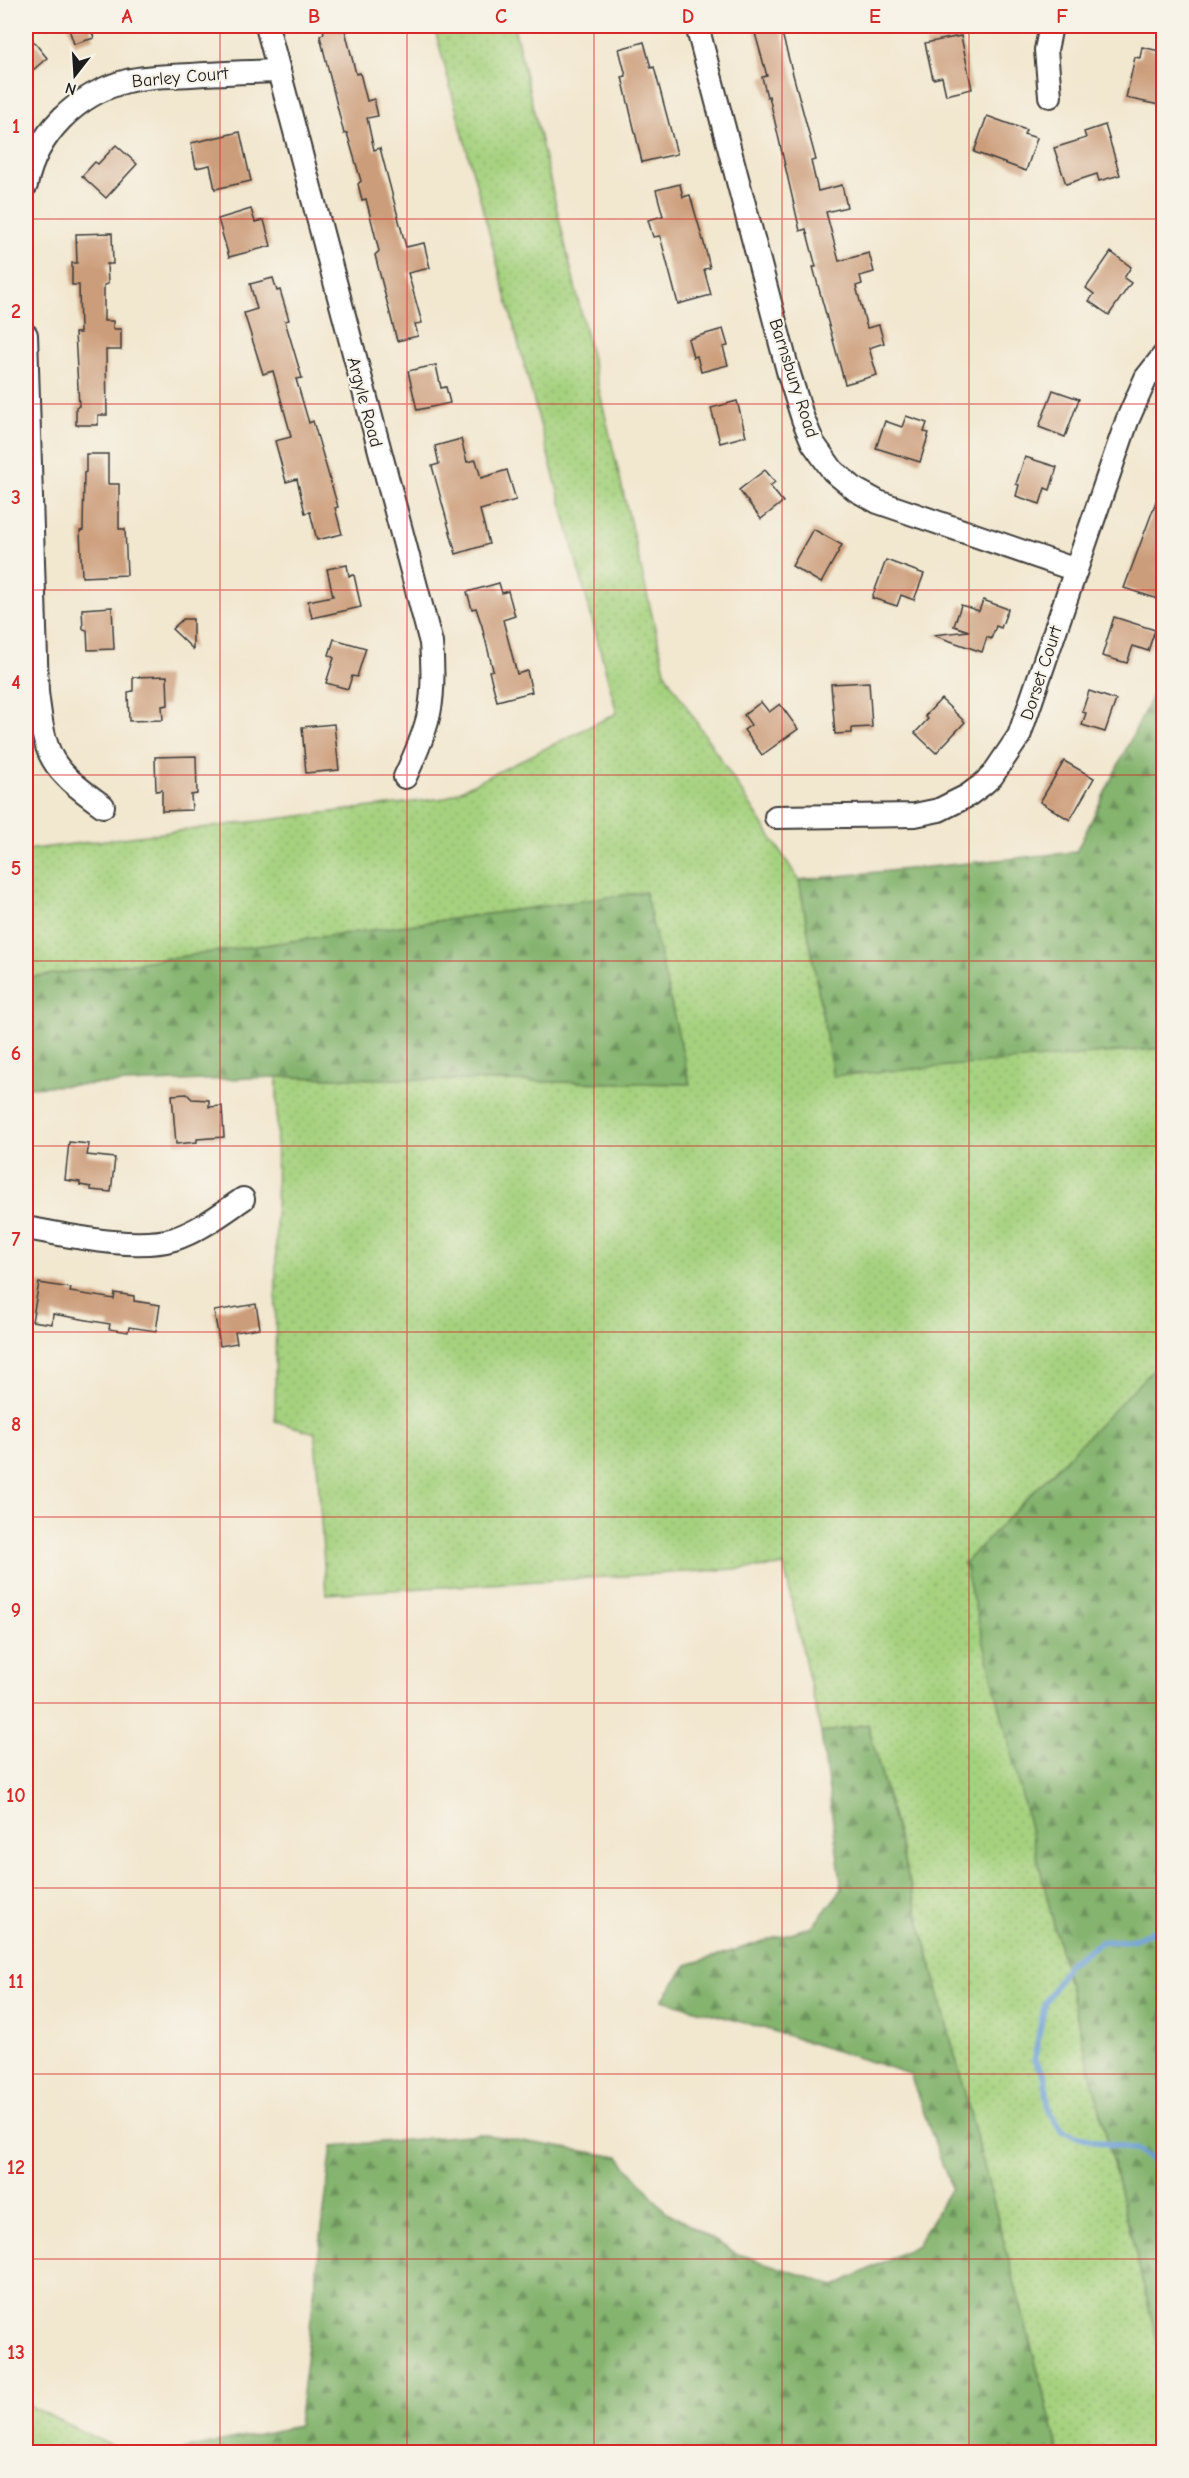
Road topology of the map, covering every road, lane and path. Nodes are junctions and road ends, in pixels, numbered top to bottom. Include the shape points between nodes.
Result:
1 (267, 26) edge
2 (697, 26) edge
3 (1051, 26) edge
4 (279, 71) junction
5 (1050, 96) dead end
6 (26, 184) edge
7 (26, 335) edge
8 (1164, 355) edge
9 (1076, 570) junction
10 (405, 777) dead end
11 (103, 806) dead end
12 (776, 816) dead end
13 (243, 1199) dead end
14 (26, 1228) edge

1 - 4 street, Argyle Road
2 - 9 street, Barnsbury Road via 788,371 813,443 833,471 878,502
3 - 5 street via 1046,50
4 - 6 street, Barley Court via 152,77 126,81 96,93 76,106 40,143
4 - 10 street, Argyle Road via 430,643 432,708
7 - 11 street via 41,729 56,766 68,781
8 - 9 street, Dorset Court via 1146,378 1127,421
9 - 12 street, Dorset Court via 1019,736 982,785 939,810 915,815
13 - 14 street via 200,1227 161,1241 127,1242

